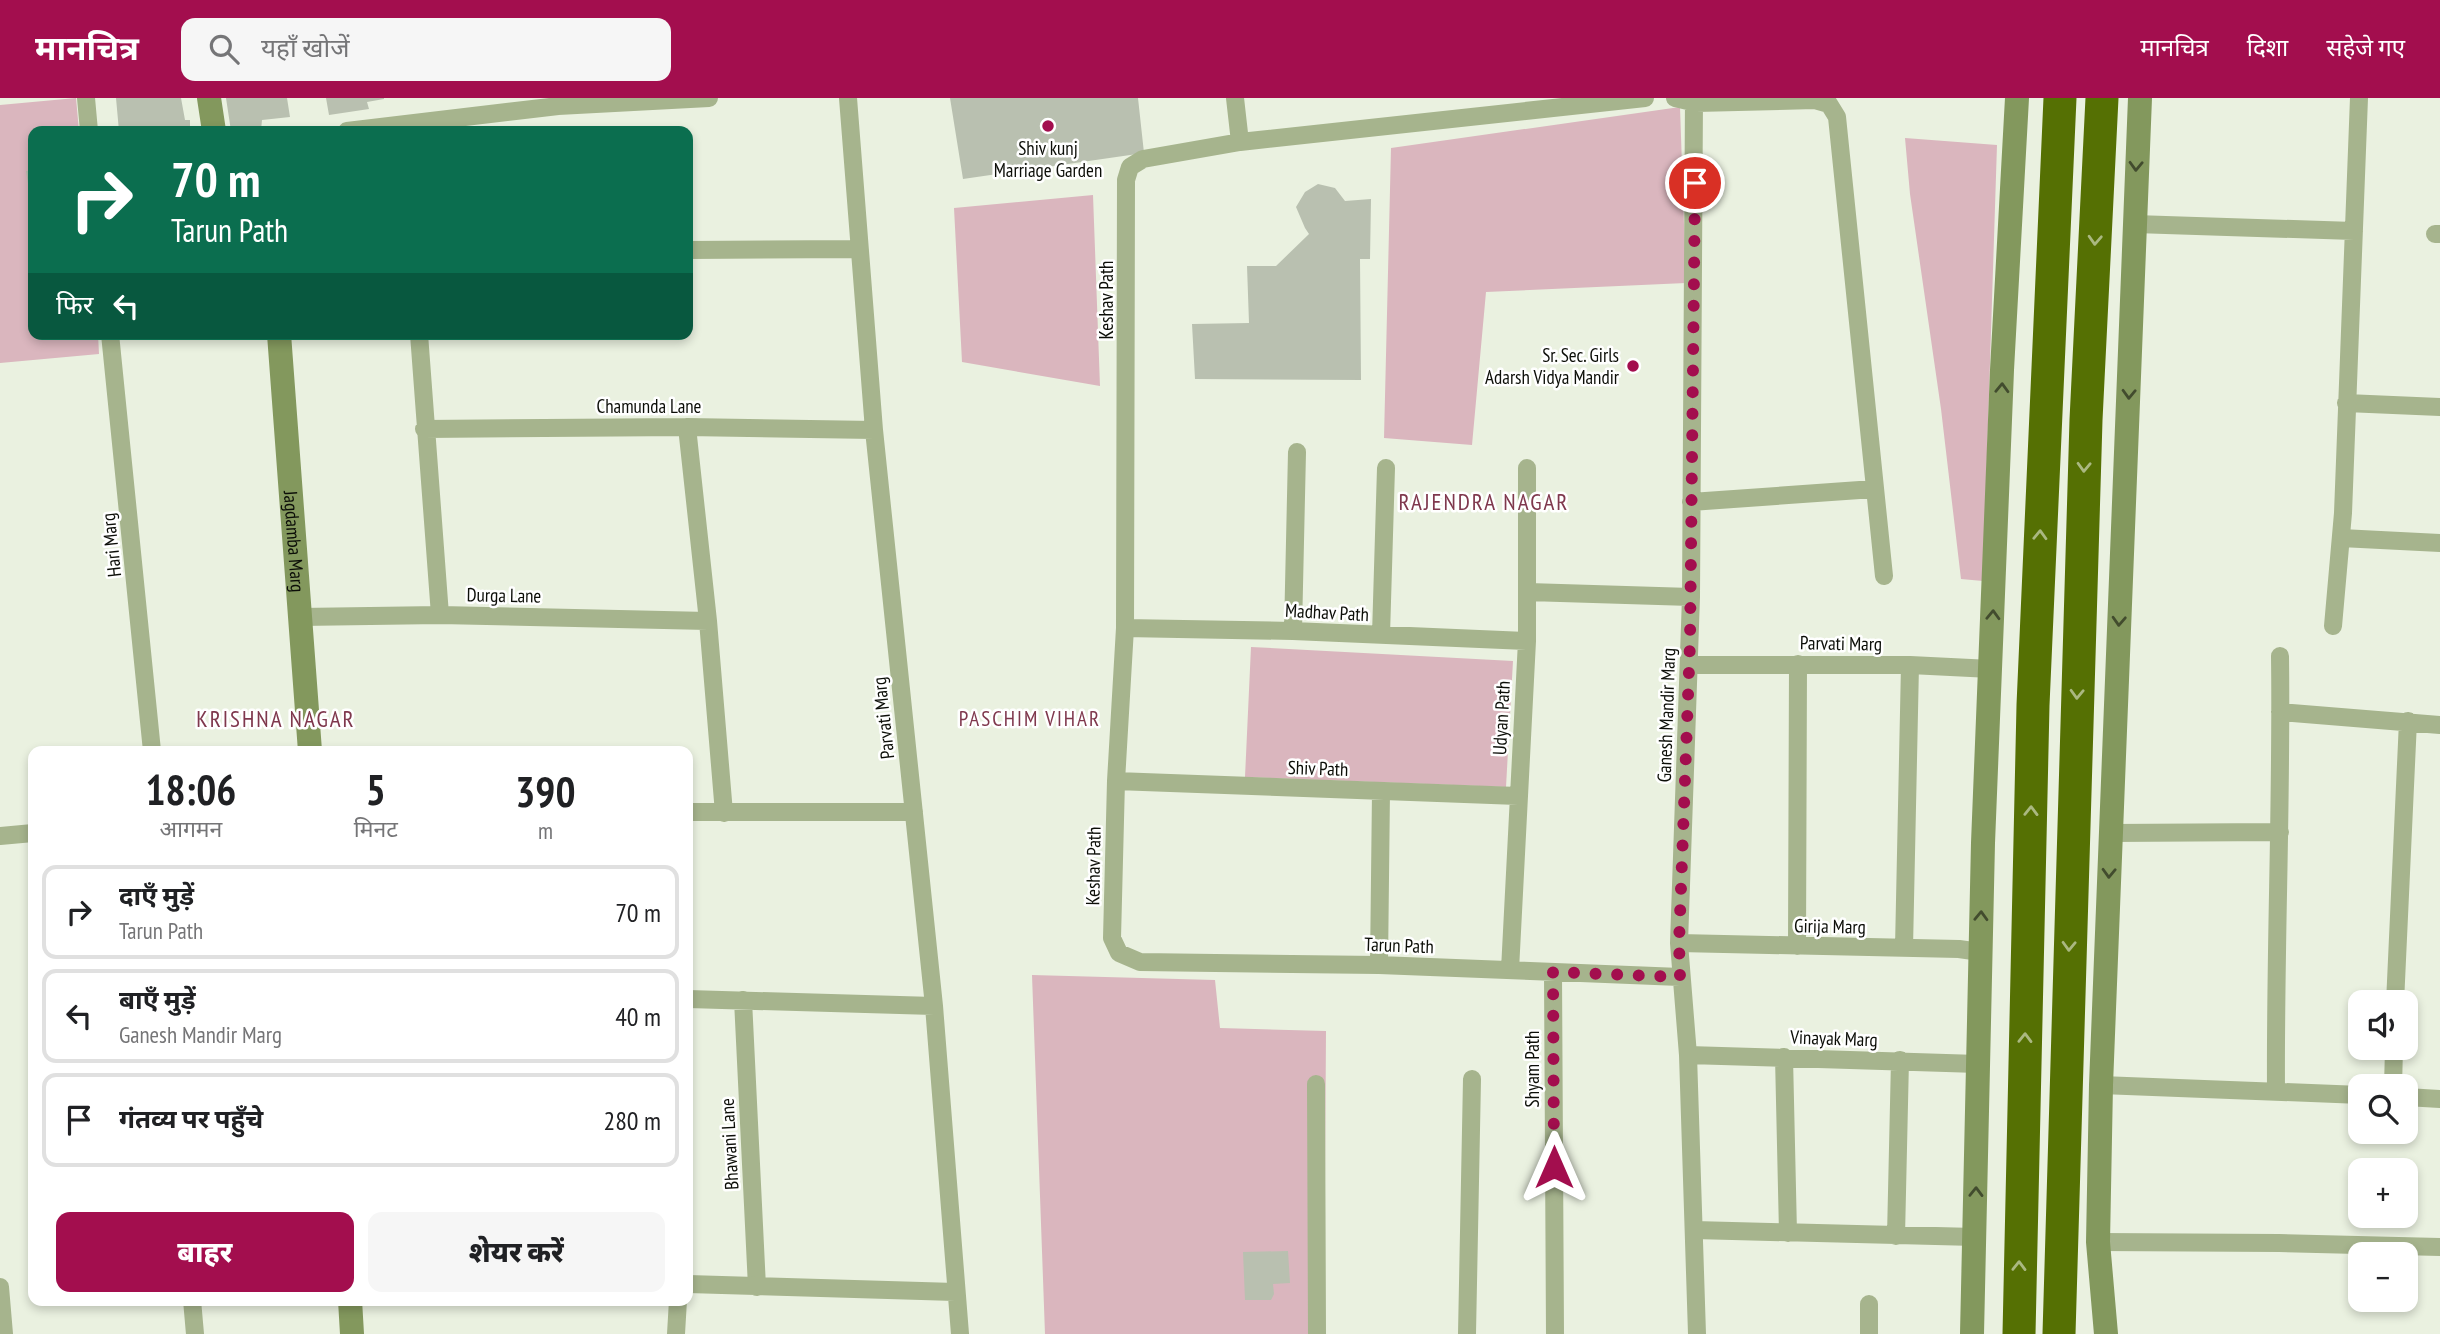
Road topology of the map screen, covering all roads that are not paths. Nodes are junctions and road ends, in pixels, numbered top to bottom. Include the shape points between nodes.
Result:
1 (86, 98) edge
2 (209, 98) edge
3 (709, 98) edge
4 (848, 98) edge
5 (1235, 98) edge
6 (1645, 98) edge
7 (1675, 98) edge
8 (2017, 98) edge
9 (2060, 98) edge
10 (2102, 98) edge
11 (2140, 98) edge
12 (2359, 98) edge
13 (1695, 101) edge
14 (89, 126) edge
15 (213, 126) edge
16 (415, 126) edge
17 (1240, 142) junction
18 (2134, 225) junction
19 (2354, 231) junction
20 (860, 249) junction
21 (693, 250) edge
22 (111, 340) edge
23 (279, 340) edge
24 (419, 340) edge
25 (2347, 404) junction
26 (2440, 407) edge
27 (687, 427) junction
28 (424, 429) junction
29 (874, 430) junction
30 (1297, 453) dead end
31 (1386, 468) dead end
32 (1527, 468) dead end
33 (1874, 489) junction
34 (1691, 502) junction
35 (2341, 538) junction
36 (2440, 542) edge
37 (1884, 576) dead end
38 (1528, 592) junction
39 (1691, 597) junction
40 (440, 615) junction
41 (300, 617) junction
42 (708, 621) junction
43 (2333, 626) dead end
44 (1125, 628) junction
45 (1293, 631) junction
46 (1381, 635) junction
47 (1527, 641) junction
48 (2280, 656) dead end
49 (1798, 664) junction
50 (1689, 665) junction
51 (1910, 665) junction
52 (1991, 669) junction
53 (2280, 712) junction
54 (2408, 721) junction
55 (2440, 725) edge
56 (151, 746) edge
57 (310, 746) edge
58 (1116, 781) junction
59 (1381, 791) junction
60 (1518, 796) junction
61 (914, 812) junction
62 (693, 813) edge
63 (724, 813) junction
64 (2280, 832) junction
65 (28, 833) edge
66 (2110, 833) junction
67 (0, 836) edge
68 (1679, 943) junction
69 (1797, 946) junction
70 (1905, 948) junction
71 (1980, 952) junction
72 (1119, 953) joint
73 (1379, 965) junction
74 (1510, 970) junction
75 (1553, 972) junction
76 (1680, 977) junction
77 (2396, 990) edge
78 (693, 999) edge
79 (743, 1000) junction
80 (934, 1006) junction
81 (1688, 1055) junction
82 (1784, 1057) junction
83 (1900, 1060) junction
84 (1978, 1064) junction
85 (1472, 1079) dead end
86 (1316, 1084) dead end
87 (2101, 1085) junction
88 (2276, 1092) junction
89 (2348, 1095) edge
90 (2418, 1098) edge
91 (2440, 1099) edge
92 (1694, 1230) junction
93 (1788, 1233) junction
94 (1896, 1236) junction
95 (1975, 1237) junction
96 (2098, 1242) junction
97 (2440, 1247) edge
98 (693, 1284) edge
99 (0, 1287) edge
100 (757, 1287) junction
101 (955, 1292) junction
102 (1869, 1304) dead end
103 (193, 1306) edge
104 (350, 1306) edge
105 (678, 1306) edge
106 (4, 1334) edge
107 (195, 1334) edge
108 (352, 1334) edge
109 (676, 1334) edge
110 (960, 1334) edge
111 (1317, 1334) edge
112 (1467, 1334) edge
113 (1555, 1334) edge
114 (1697, 1334) edge
115 (1868, 1334) edge
116 (1972, 1334) edge
117 (2019, 1334) edge
118 (2059, 1334) edge
119 (2106, 1334) edge

1 - 14 street
2 - 15 street
3 - 16 street via 558,106
4 - 20 street, Parvati Marg
5 - 17 street
6 - 17 street, Keshav Path
7 - 13 street
52 -> 8 street
117 -> 9 highway via 2033,705
10 -> 118 highway via 2085,434
11 -> 18 street
12 - 19 street
13 - 33 street via 1815,100 1829,104 1837,117
13 - 34 street, Ganesh Mandir Marg
17 - 44 street, Keshav Path via 1143,159 1129,167
18 - 19 street
18 -> 66 street
19 - 25 street
20 - 21 street
20 - 29 street, Parvati Marg
22 - 56 street, Hari Marg
23 - 41 street, Jagdamba Marg
24 - 28 street
25 - 26 street
25 - 35 street
27 - 28 street, Chamunda Lane
27 - 29 street, Chamunda Lane
27 - 42 street
28 - 40 street
29 - 61 street, Parvati Marg
30 - 45 street
31 - 46 street
32 - 38 street, Udyan Path
33 - 34 street
33 - 37 street
34 - 39 street, Ganesh Mandir Marg
35 - 36 street
35 - 43 street
38 - 39 street
38 - 47 street, Udyan Path
39 - 50 street, Ganesh Mandir Marg
40 - 41 street, Durga Lane
40 - 42 street, Durga Lane
41 - 57 street, Jagdamba Marg
42 - 63 street
44 - 45 street, Madhav Path
44 - 58 street, Keshav Path
45 - 46 street, Madhav Path
46 - 47 street, Madhav Path
47 - 60 street, Udyan Path
48 - 53 street
49 - 50 street, Parvati Marg
49 - 51 street, Parvati Marg
49 - 69 street
50 - 68 street, Ganesh Mandir Marg
51 - 52 street, Parvati Marg
51 - 70 street
71 -> 52 street
53 - 54 street
53 - 64 street
54 - 55 street
54 - 77 street
58 - 59 street, Shiv Path
58 - 72 street, Keshav Path via 1112,937
59 - 60 street, Shiv Path
59 - 73 street
60 - 74 street, Udyan Path
61 - 63 street
61 - 80 street, Parvati Marg
62 - 63 street
64 - 66 street
64 - 88 street
65 - 67 street
66 -> 87 street
68 - 69 street, Girija Marg
68 - 76 street, Ganesh Mandir Marg
69 - 70 street, Girija Marg
70 - 71 street, Girija Marg
71 - 84 street
72 - 73 street, Tarun Path via 1140,962
73 - 74 street, Tarun Path
74 - 75 street, Tarun Path
75 - 76 street, Tarun Path
75 - 113 street, Shyam Path
76 - 81 street, Ganesh Mandir Marg
78 - 79 street
79 - 80 street
79 - 100 street, Bhawani Lane
80 - 101 street, Parvati Marg
81 - 82 street, Vinayak Marg
81 - 92 street, Ganesh Mandir Marg
82 - 83 street, Vinayak Marg
82 - 93 street
83 - 84 street, Vinayak Marg
83 - 94 street
95 -> 84 street
85 - 112 street
86 - 111 street
87 - 88 street
87 - 96 street
88 - 89 street
90 - 91 street
92 - 93 street
92 - 114 street, Ganesh Mandir Marg
93 - 94 street
94 - 95 street
95 - 116 street
96 - 97 street
96 - 119 street
98 - 100 street
99 - 106 street
100 - 101 street
101 - 110 street, Parvati Marg
102 - 115 street
103 - 107 street
104 - 108 street
105 - 109 street

